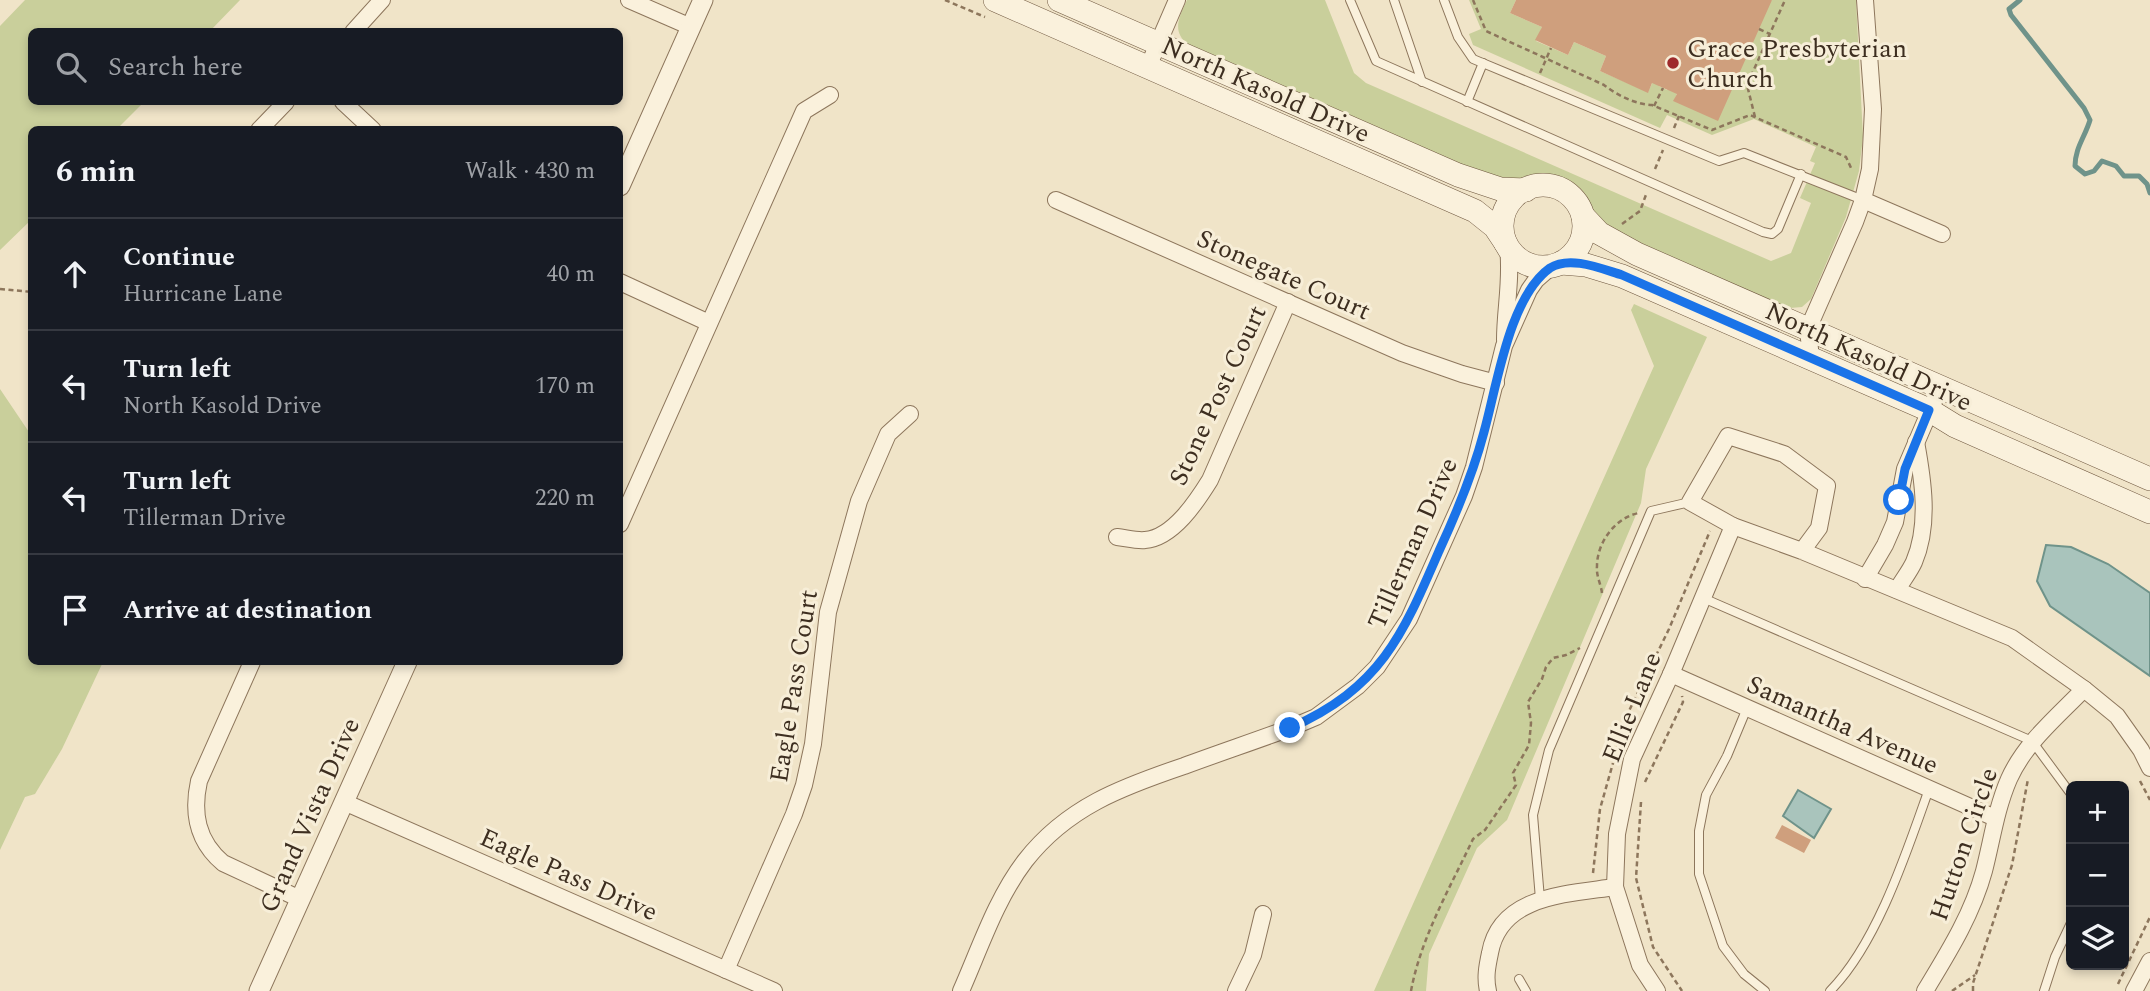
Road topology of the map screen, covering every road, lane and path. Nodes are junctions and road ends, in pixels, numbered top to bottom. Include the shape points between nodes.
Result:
1 (382, 0) edge
2 (629, 0) edge
3 (703, 0) edge
4 (945, 0) edge
5 (1059, 0) edge
6 (1177, 0) edge
7 (1350, 0) edge
8 (1394, 0) edge
9 (1444, 0) edge
10 (1473, 0) edge
11 (1785, 0) edge
12 (1865, 0) edge
13 (993, 10) edge
14 (691, 27) junction
15 (357, 28) edge
16 (1759, 29) dead end
17 (1770, 34) junction
18 (1158, 44) junction
19 (1551, 48) dead end
20 (1546, 59) junction
21 (1483, 63) junction
22 (1148, 67) junction
23 (1422, 82) junction
24 (1534, 84) junction
25 (1663, 88) dead end
26 (830, 95) dead end
27 (1467, 102) junction
28 (283, 105) edge
29 (346, 105) edge
30 (1654, 106) junction
31 (1755, 117) junction
32 (264, 126) edge
33 (369, 126) edge
34 (1801, 174) junction
35 (623, 179) edge
36 (1526, 190) junction
37 (1857, 197) junction
38 (1056, 200) dead end
39 (1583, 216) junction
40 (1942, 234) dead end
41 (1507, 245) junction
42 (1557, 265) junction
43 (623, 283) edge
44 (0, 289) edge
45 (28, 292) edge
46 (1288, 302) junction
47 (709, 323) junction
48 (1808, 329) junction
49 (1504, 346) junction
50 (1811, 359) junction
51 (1496, 383) junction
52 (1940, 387) junction
53 (1929, 410) junction
54 (910, 414) dead end
55 (1916, 441) junction
56 (2150, 479) edge
57 (1690, 502) junction
58 (2150, 512) edge
59 (623, 517) edge
60 (1648, 517) junction
61 (1733, 526) junction
62 (1117, 537) dead end
63 (1802, 551) junction
64 (1865, 579) junction
65 (1896, 590) junction
66 (1602, 596) dead end
67 (1703, 598) junction
68 (1584, 638) dead end
69 (250, 665) edge
70 (406, 665) edge
71 (1676, 676) junction
72 (2084, 689) junction
73 (1747, 708) junction
74 (2036, 747) junction
75 (2144, 773) edge
76 (1642, 787) dead end
77 (2066, 787) edge
78 (1929, 789) junction
79 (1642, 800) dead end
80 (2150, 800) edge
81 (344, 802) junction
82 (1995, 818) junction
83 (1615, 887) junction
84 (300, 899) junction
85 (1540, 899) junction
86 (1264, 914) dead end
87 (2150, 917) edge
88 (2066, 934) edge
89 (2150, 961) edge
90 (726, 970) junction
91 (1975, 975) junction
92 (1519, 979) dead end
93 (259, 991) edge
94 (774, 991) edge
95 (961, 991) edge
96 (1236, 991) edge
97 (1411, 991) edge
98 (1488, 991) edge
99 (1526, 991) edge
100 (1657, 991) edge
101 (1682, 991) edge
102 (1765, 991) edge
103 (1830, 991) edge
104 (1925, 991) edge
105 (1952, 991) edge
106 (1973, 991) edge
107 (2043, 991) edge
108 (2117, 991) edge
109 (2134, 991) edge

1 - 15 street
2 - 14 street
3 - 14 street
4 - 13 path
5 - 18 main road, North Kasold Drive
6 - 18 street
7 - 23 lane via 1376,61
8 - 23 lane
9 - 21 lane via 1458,37 1473,59
10 - 20 path via 1486,32
11 - 17 path
12 - 37 street via 1873,120 1870,169
13 - 22 main road, North Kasold Drive
14 - 35 street
16 - 17 path
17 - 31 path via 1747,85
18 - 22 street
18 - 36 main road, North Kasold Drive via 1458,175 1500,189
19 - 20 path
20 - 24 path
20 - 30 path via 1615,93
21 - 24 lane
21 - 27 lane
22 - 41 main road, North Kasold Drive via 1475,211 1495,227
23 - 27 lane
24 - 34 lane via 1719,161 1744,153
25 - 30 path
26 - 47 street via 804,111
27 - 34 lane via 1772,234
28 - 32 street
29 - 33 street
30 - 31 path via 1712,130
31 - 37 path via 1846,158
34 - 37 lane
36 - 39 main road via 1558,188 1576,201
36 - 41 main road via 1505,212
37 - 40 street
37 - 48 street
38 - 46 street, Stonegate Court
39 - 42 main road via 1581,244
39 - 48 main road, North Kasold Drive via 1612,242
41 - 42 main road via 1527,264
41 - 49 street, Tillerman Drive via 1510,279
42 - 49 street, Tillerman Drive via 1529,290
42 - 50 main road, North Kasold Drive via 1587,265 1622,275
43 - 47 street
44 - 45 path
46 - 51 street, Stonegate Court via 1422,361
46 - 62 street, Stone Post Court via 1210,480 1196,501 1162,534 1146,540
47 - 59 street
48 - 50 street
48 - 52 main road, North Kasold Drive
49 - 51 street, Tillerman Drive
50 - 53 main road, North Kasold Drive
51 - 95 street, Tillerman Drive via 1464,496 1409,619 1377,667 1316,717 1121,788 1070,817 1047,836 1010,884
52 - 53 street
52 - 56 main road, North Kasold Drive
53 - 55 street
53 - 58 main road, North Kasold Drive via 1955,426
54 - 90 street, Eagle Pass Court via 888,434 859,501 828,611 804,785
55 - 64 street via 1905,469 1895,522
55 - 65 street via 1923,480 1923,527 1914,562
57 - 60 lane via 1651,511
57 - 61 street
57 - 63 street via 1728,436 1784,454 1827,486 1819,528
60 - 66 path via 1637,512 1620,519 1605,538 1596,563
60 - 85 lane via 1549,750 1533,815
61 - 63 street
61 - 67 street, Ellie Lane
63 - 64 street
64 - 65 street
65 - 72 street via 2012,638
67 - 71 street, Ellie Lane
67 - 74 lane
68 - 97 path via 1580,648 1553,658 1533,691 1528,702 1529,745 1513,773 1516,785 1485,830 1473,839 1415,967
69 - 84 street via 198,781 196,822 203,839 223,863
70 - 81 street, Grand Vista Drive
71 - 73 street, Samantha Avenue
71 - 76 path via 1683,702
71 - 83 street, Ellie Lane via 1632,760 1617,834
72 - 74 street, Hutton Circle
72 - 75 street via 2117,716 2141,750
73 - 78 street, Samantha Avenue
73 - 102 lane via 1706,794 1699,831 1699,874 1723,946 1744,974
74 - 77 lane
74 - 82 street, Hutton Circle via 2010,777
74 - 91 path via 2012,865
75 - 80 path
78 - 82 street, Samantha Avenue
78 - 103 lane via 1878,918 1846,975
79 - 101 path via 1636,878 1653,947
81 - 84 street, Grand Vista Drive
81 - 90 street, Eagle Pass Drive
82 - 104 street, Hutton Circle via 1984,873 1964,926
83 - 85 street
83 - 100 street, Ellie Lane via 1640,965
84 - 93 street, Grand Vista Drive
85 - 98 street via 1514,913 1492,938 1485,979
86 - 96 street via 1253,955
87 - 108 path
88 - 107 lane
89 - 109 street
90 - 94 street, Eagle Pass Drive
91 - 105 path
91 - 106 path
92 - 99 lane

